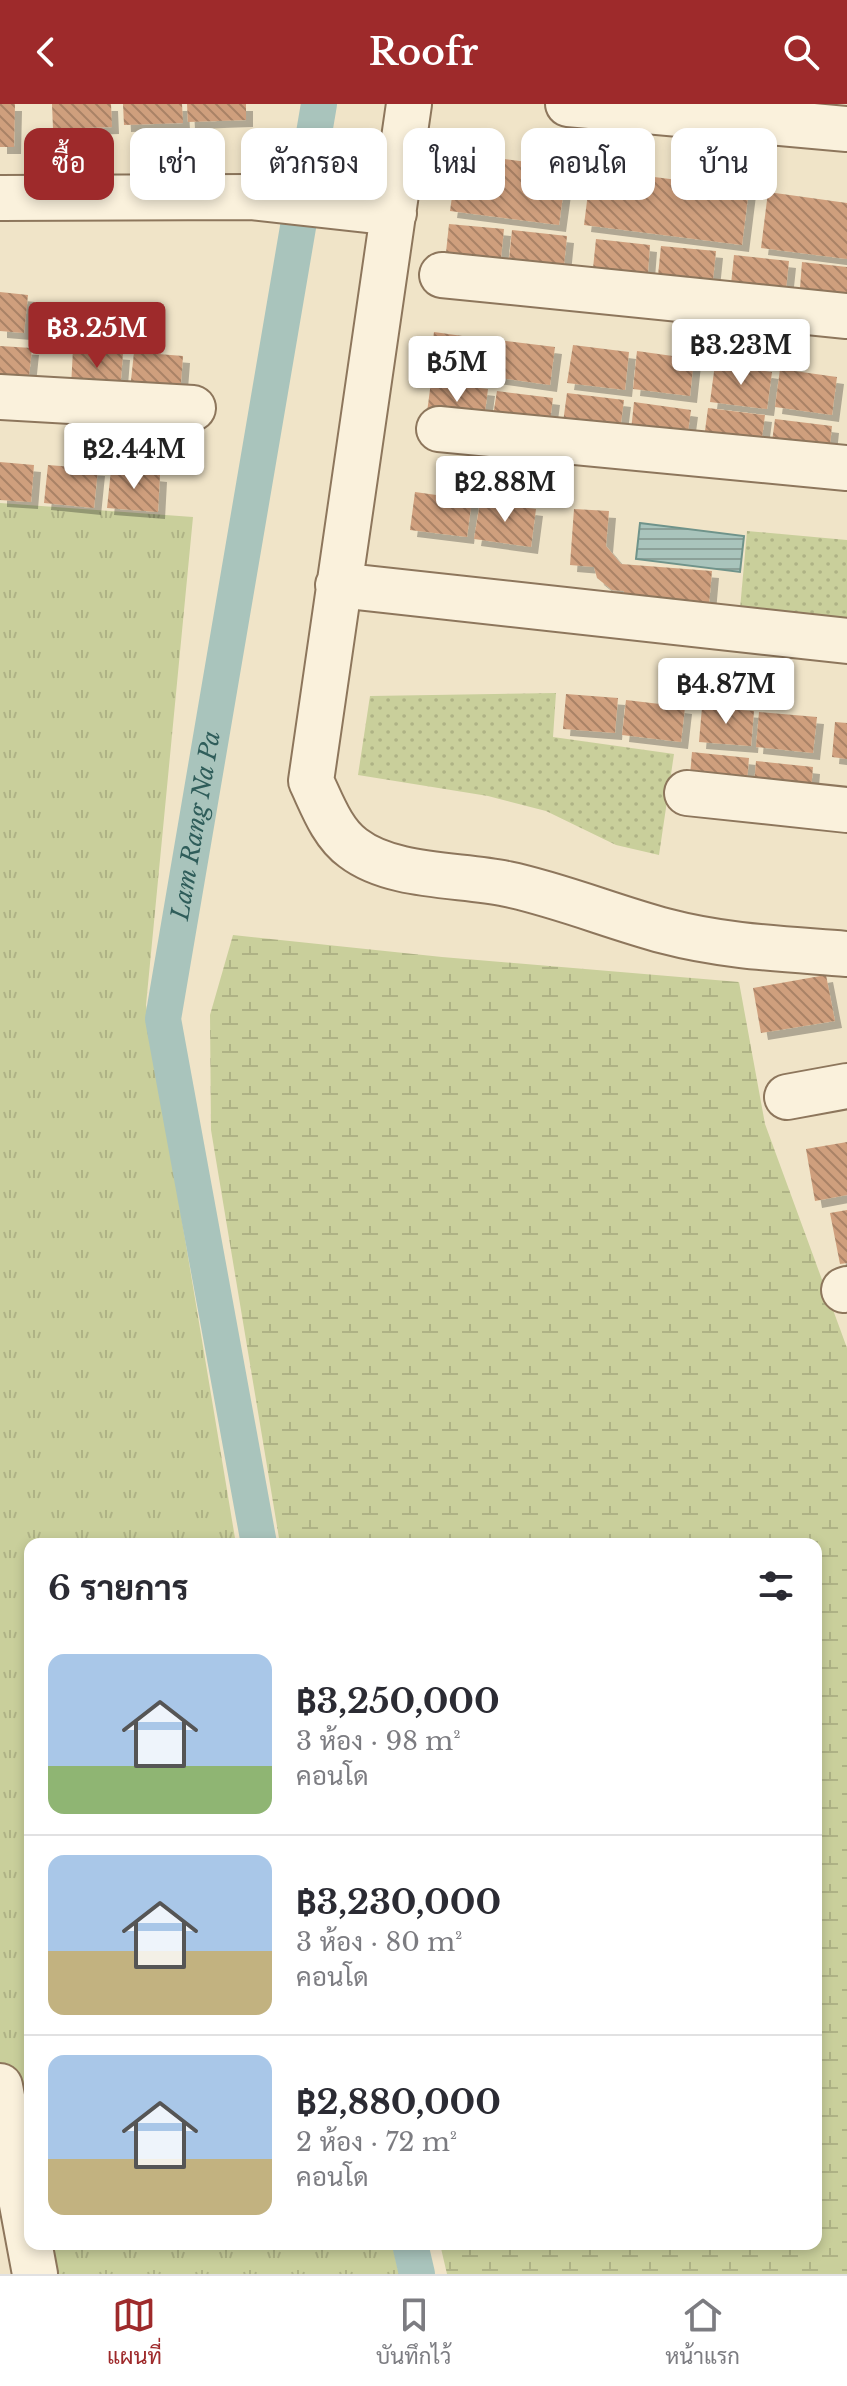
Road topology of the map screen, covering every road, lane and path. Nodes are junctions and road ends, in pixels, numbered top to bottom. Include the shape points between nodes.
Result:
1 (409, 104) edge
2 (568, 104) edge
3 (847, 129) edge
4 (0, 198) edge
5 (380, 211) junction
6 (442, 275) dead end
7 (847, 316) edge
8 (0, 397) edge
9 (193, 408) dead end
10 (439, 429) dead end
11 (847, 468) edge
12 (338, 585) junction
13 (847, 641) edge
14 (687, 793) dead end
15 (847, 810) edge
16 (847, 954) edge
17 (847, 1086) edge
18 (787, 1097) dead end
19 (0, 2086) edge
20 (24, 2215) edge
21 (31, 2250) edge
22 (35, 2274) edge

1 - 5 street
2 - 3 street
4 - 5 street via 250,197
5 - 12 street
6 - 7 street
8 - 9 street
10 - 11 street
12 - 13 street
12 - 16 street via 311,781 330,822 352,848 412,871 507,884 668,932 761,948
14 - 15 street
17 - 18 street
19 - 20 street
21 - 22 street

